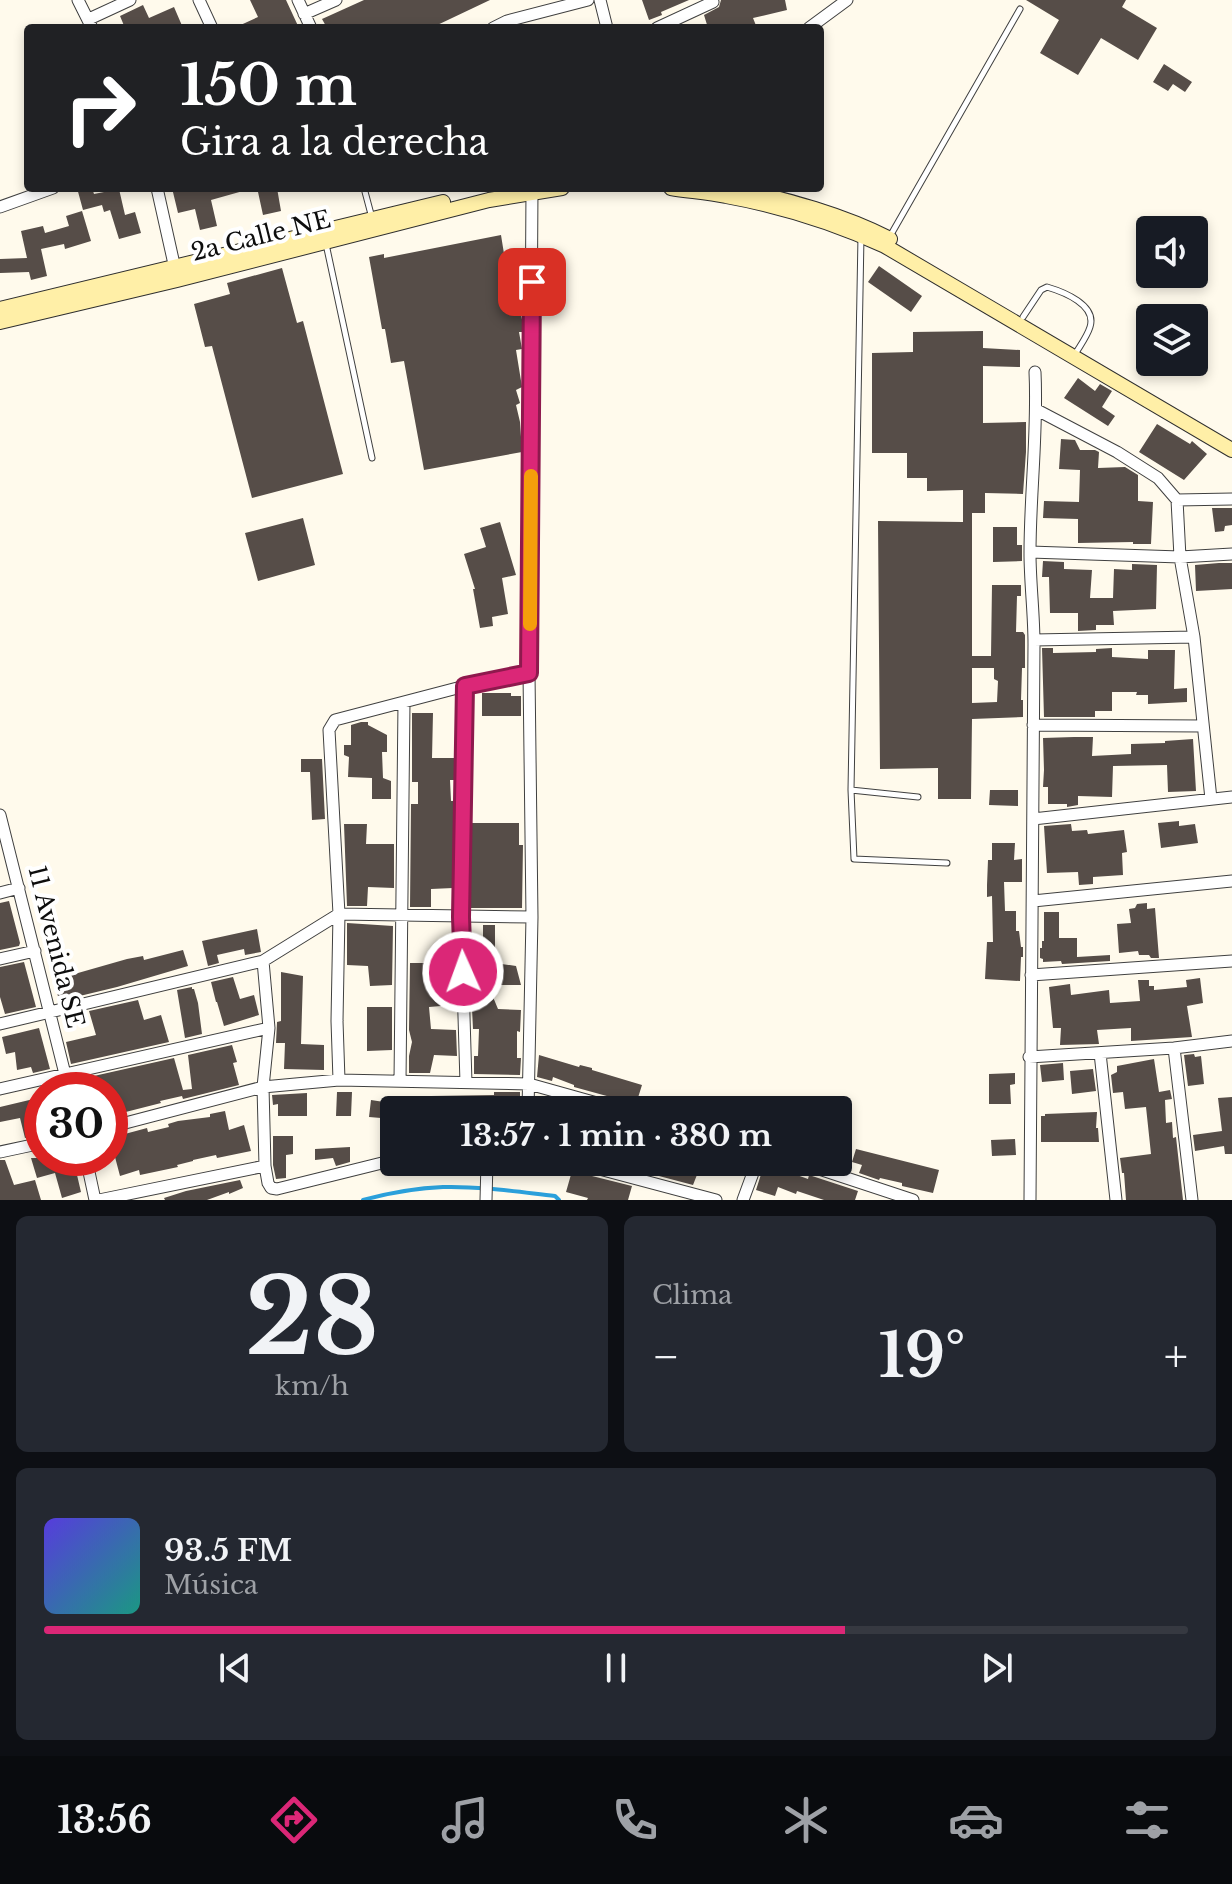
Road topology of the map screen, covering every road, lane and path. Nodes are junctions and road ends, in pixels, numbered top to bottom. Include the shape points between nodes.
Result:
1 (78, 0) edge
2 (130, 0) edge
3 (199, 0) edge
4 (298, 0) edge
5 (336, 0) edge
6 (588, 0) edge
7 (600, 0) edge
8 (847, 0) edge
9 (713, 2) edge
10 (1020, 9) dead end
11 (304, 14) junction
12 (90, 24) edge
13 (210, 24) edge
14 (309, 24) edge
15 (501, 24) edge
16 (606, 24) edge
17 (666, 24) edge
18 (814, 24) edge
19 (42, 192) edge
20 (158, 192) edge
21 (365, 192) edge
22 (485, 192) edge
23 (523, 192) edge
24 (532, 192) edge
25 (698, 192) edge
26 (753, 192) edge
27 (441, 201) edge
28 (0, 207) edge
29 (372, 220) junction
30 (860, 229) junction
31 (324, 237) junction
32 (887, 242) junction
33 (176, 274) junction
34 (0, 309) edge
35 (1023, 317) junction
36 (0, 322) edge
37 (1076, 353) junction
38 (1035, 372) dead end
39 (1037, 410) junction
40 (1232, 439) edge
41 (1232, 450) edge
42 (372, 458) dead end
43 (1232, 499) edge
44 (1177, 500) junction
45 (1030, 552) junction
46 (1232, 554) edge
47 (1180, 557) junction
48 (1194, 637) junction
49 (1034, 640) junction
50 (529, 673) junction
51 (465, 686) junction
52 (404, 702) junction
53 (1033, 725) junction
54 (1203, 726) junction
55 (851, 790) junction
56 (918, 797) dead end
57 (1232, 797) edge
58 (1211, 799) junction
59 (0, 815) edge
60 (1033, 819) junction
61 (2, 828) edge
62 (947, 863) dead end
63 (1232, 881) edge
64 (19, 888) junction
65 (0, 893) edge
66 (1033, 901) junction
67 (339, 914) junction
68 (402, 915) junction
69 (461, 917) junction
70 (532, 917) junction
71 (35, 951) junction
72 (0, 959) edge
73 (263, 961) junction
74 (1232, 961) edge
75 (1031, 975) junction
76 (50, 1013) junction
77 (0, 1024) edge
78 (269, 1028) junction
79 (1232, 1041) edge
80 (1174, 1048) junction
81 (1100, 1053) junction
82 (1029, 1057) junction
83 (65, 1072) edge
84 (74, 1072) edge
85 (339, 1080) junction
86 (400, 1081) junction
87 (24, 1083) edge
88 (466, 1083) junction
89 (529, 1084) junction
90 (263, 1087) junction
91 (0, 1089) edge
92 (529, 1096) edge
93 (572, 1096) edge
94 (128, 1122) edge
95 (24, 1147) edge
96 (0, 1152) edge
97 (380, 1163) edge
98 (265, 1166) junction
99 (91, 1176) edge
100 (487, 1176) edge
101 (626, 1176) edge
102 (752, 1176) edge
103 (840, 1176) edge
104 (97, 1200) edge
105 (486, 1200) edge
106 (716, 1200) edge
107 (743, 1200) edge
108 (913, 1200) edge
109 (1030, 1200) edge
110 (1116, 1200) edge
111 (1192, 1200) edge

1 - 12 street
2 - 12 street
3 - 13 street
4 - 11 street
5 - 11 street
6 - 15 street
7 - 16 street
8 - 18 street
9 - 17 street
10 - 32 lane
11 - 14 street
19 - 28 street
20 - 33 street
21 - 29 lane
22 - 27 main road, 2a Calle NE
23 - 27 main road, 2a Calle NE via 489,200
24 - 50 street
25 - 30 main road
26 - 30 main road via 801,204
27 - 29 main road, 2a Calle NE
27 - 31 main road, 2a Calle NE
29 - 31 main road, 2a Calle NE
30 - 32 main road
30 - 55 lane
31 - 33 main road, 2a Calle NE
31 - 42 lane
32 - 35 main road
32 - 37 main road
33 - 34 main road, 2a Calle NE
33 - 36 main road, 2a Calle NE
35 - 37 main road
35 - 37 lane via 1047,287 1087,307 1091,326
37 - 40 main road
37 - 41 main road
38 - 39 street
39 - 44 street via 1158,478
39 - 45 street
43 - 44 street
44 - 47 street
45 - 47 street
45 - 49 street
46 - 47 street
47 - 48 street
48 - 49 street
48 - 54 street
49 - 53 street
50 - 51 street
50 - 70 street
51 - 52 street
51 - 69 street
52 - 67 street via 335,720 329,730
52 - 68 street
53 - 54 street
53 - 60 street
54 - 58 street
55 - 56 lane
55 - 62 lane via 854,859
57 - 58 street
58 - 60 street
59 - 61 street, 11 Avenida SE
60 - 66 street
61 - 64 street, 11 Avenida SE
63 - 66 street
64 - 65 street
64 - 71 street, 11 Avenida SE
66 - 75 street
67 - 68 street
67 - 73 street
67 - 85 street
68 - 69 street
68 - 86 street
69 - 70 street
69 - 88 street
70 - 89 street
71 - 72 street
71 - 76 street, 11 Avenida SE
73 - 76 street
73 - 78 street
74 - 75 street
75 - 82 street
76 - 77 street
76 - 83 street, 11 Avenida SE
78 - 84 street
78 - 90 street
79 - 80 street
80 - 81 street
80 - 111 street
81 - 82 street
81 - 110 street
82 - 109 street
85 - 86 street
85 - 90 street
86 - 88 street
87 - 91 street
88 - 89 street
89 - 92 street
89 - 93 street
90 - 94 street
90 - 98 street
95 - 96 street
97 - 98 street via 277,1189 268,1183
98 - 104 street
99 - 104 street
100 - 105 street
101 - 106 street
102 - 107 street
103 - 108 street

